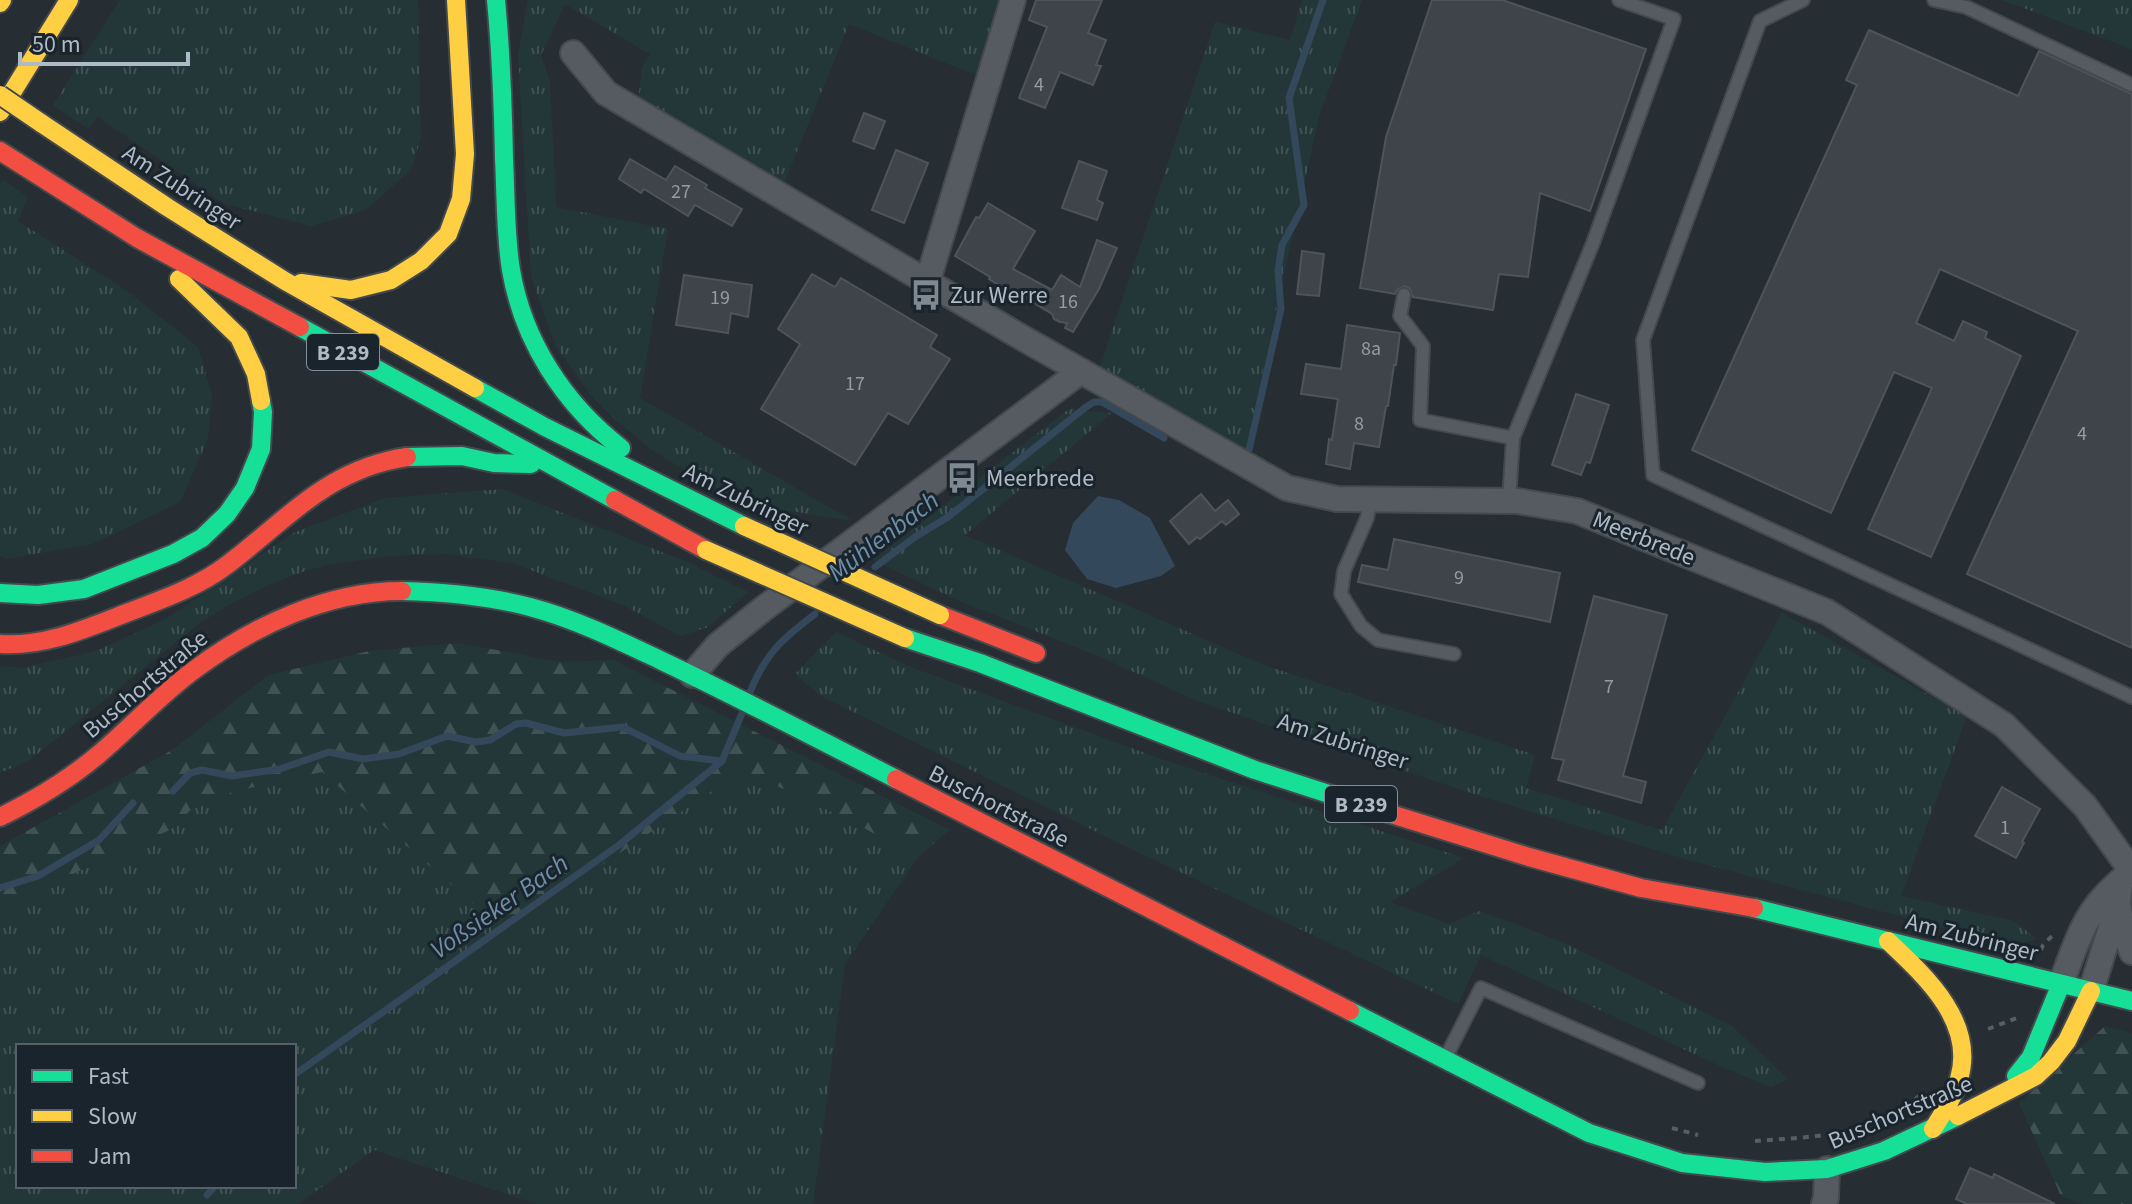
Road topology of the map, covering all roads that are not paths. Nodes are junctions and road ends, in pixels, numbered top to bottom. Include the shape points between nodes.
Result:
1 (69, 0) edge
2 (456, 0) edge
3 (496, 0) edge
4 (1013, 0) edge
5 (1619, 0) edge
6 (1803, 0) edge
7 (1934, 0) edge
8 (573, 53) dead end
9 (2132, 85) edge
10 (0, 95) edge
11 (0, 112) edge
12 (8, 156) edge
13 (137, 238) junction
14 (928, 280) junction
15 (285, 281) junction
16 (1404, 295) dead end
17 (1081, 371) junction
18 (1513, 438) junction
19 (548, 465) junction
20 (1371, 499) junction
21 (1509, 501) junction
22 (709, 508) junction
23 (0, 593) edge
24 (0, 644) edge
25 (1454, 654) dead end
26 (1056, 661) dead end
27 (692, 675) junction
28 (2132, 697) edge
29 (0, 817) edge
30 (1675, 876) dead end
31 (2125, 882) edge
32 (1754, 908) junction
33 (1888, 941) junction
34 (2132, 952) edge
35 (2061, 984) junction
36 (2091, 991) junction
37 (2132, 1001) edge
38 (1444, 1060) junction
39 (1698, 1083) dead end
40 (2002, 1093) junction
41 (1933, 1129) junction
42 (1827, 1169) junction
43 (1824, 1204) edge

1 - 11 main road
2 - 15 main road via 465,154 461,199 448,234 421,261 391,280 351,290
3 - 22 main road via 507,230 515,292 528,328 548,370 576,407 613,442
4 - 14 street
5 - 18 lane via 1674,19 1593,243
6 - 28 lane via 1760,21 1643,340 1653,475
7 - 9 lane via 1966,7
8 - 14 street, Meerbrede via 606,93
10 - 15 main road, Am Zubringer / B 239, bridge
12 - 13 main road, Am Zubringer / B 239
13 - 19 main road, Am Zubringer / B 239
13 - 23 main road via 239,337 256,374 263,412 261,449 245,488 202,538 84,589
14 - 17 street, Meerbrede
15 - 22 main road, Am Zubringer / B 239 via 545,427
16 - 18 lane via 1400,316 1423,346 1420,420
17 - 20 street, Meerbrede via 1287,488 1337,499
17 - 27 street via 763,609 718,645
18 - 21 lane
19 - 24 main road via 462,456 381,461 345,475 311,497 225,567 183,592 60,638
19 - 32 main road, Am Zubringer / B 239, bridge via 706,550 905,638 1255,770 1641,888
20 - 21 street, Meerbrede
20 - 25 lane via 1344,571 1341,594 1361,626 1378,640
21 - 31 street, Meerbrede via 1577,511 1827,612 2004,725 2085,806
22 - 26 main road, Am Zubringer / B 239, bridge via 940,615
27 - 29 main road, Buschortstraße via 531,607 468,594 363,594 266,623 228,645 94,759 34,801
27 - 38 main road, Buschortstraße
30 - 32 main road, Am Zubringer / B 239
31 - 34 street via 2123,930
31 - 35 street via 2093,911
31 - 36 street
32 - 33 main road, Am Zubringer / B 239
33 - 35 main road, Am Zubringer / B 239
33 - 41 main road via 1942,998 1960,1037 1962,1071
35 - 36 main road, Am Zubringer / B 239
35 - 40 main road, Buschortstraße via 2031,1057
36 - 37 main road, Am Zubringer / B 239
36 - 40 main road, Buschortstraße via 2051,1062
38 - 39 lane via 1481,988
38 - 42 main road, Buschortstraße via 1589,1133 1682,1163 1765,1172
40 - 41 main road, Buschortstraße
41 - 42 main road, Buschortstraße
42 - 43 street

